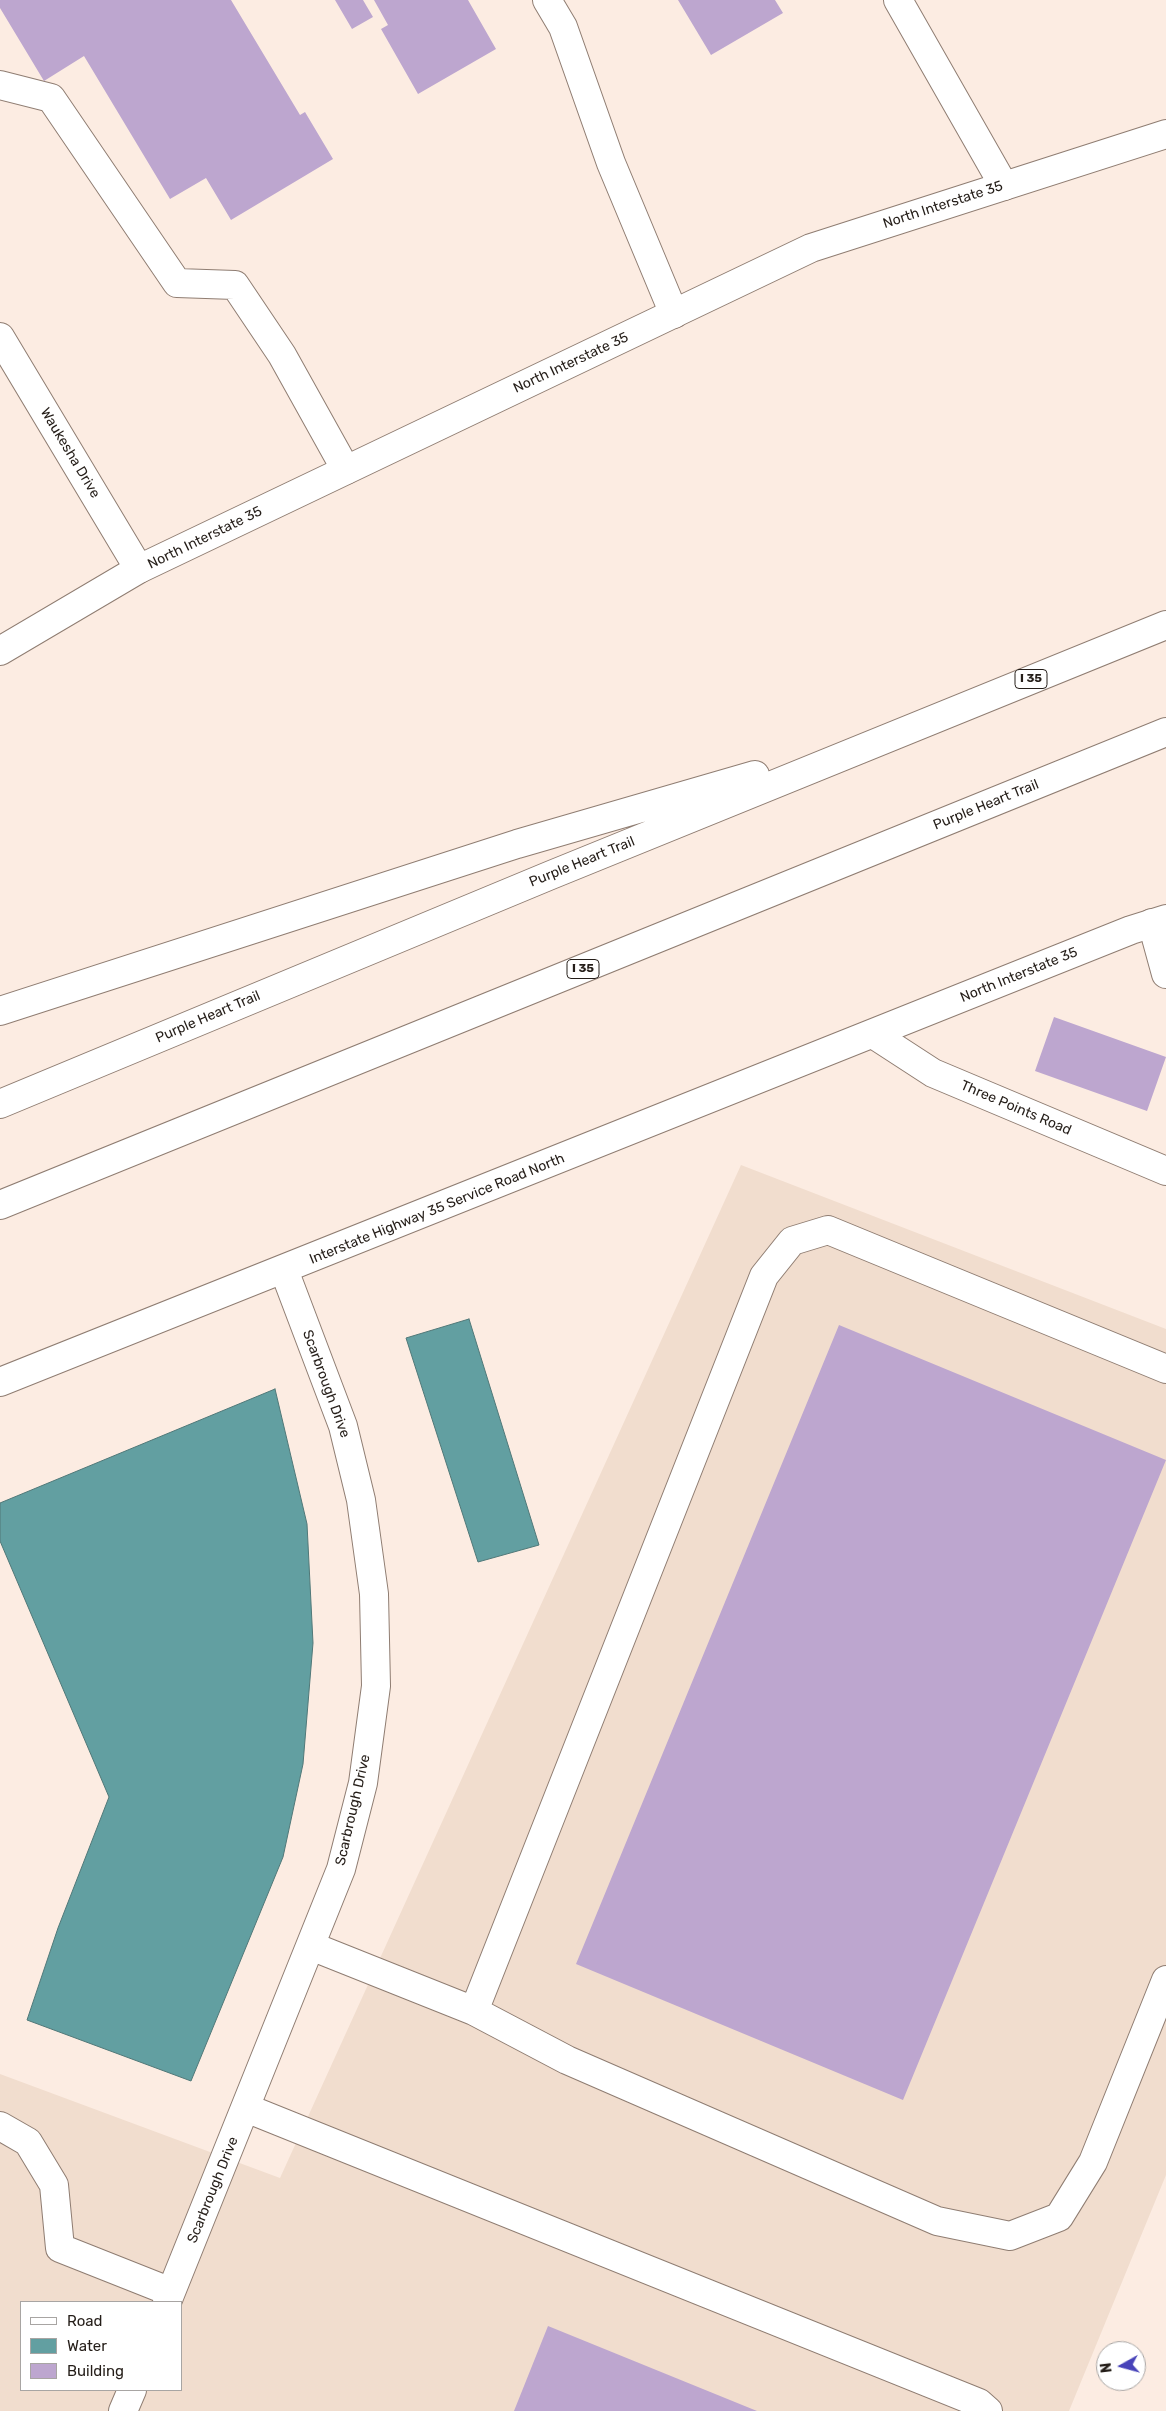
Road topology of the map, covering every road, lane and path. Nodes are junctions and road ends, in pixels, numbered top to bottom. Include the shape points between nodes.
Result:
1 (547, 0) edge
2 (898, 0) edge
3 (0, 84) edge
4 (1166, 134) edge
5 (1004, 186) junction
6 (674, 314) junction
7 (0, 337) edge
8 (346, 470) junction
9 (139, 569) junction
10 (1166, 625) edge
11 (0, 651) edge
12 (1166, 732) edge
13 (896, 734) junction
14 (1159, 921) edge
15 (1166, 974) edge
16 (0, 1011) edge
17 (873, 1034) junction
18 (0, 1104) edge
19 (1166, 1171) edge
20 (0, 1205) edge
21 (284, 1270) junction
22 (1166, 1368) edge
23 (0, 1382) edge
24 (311, 1946) junction
25 (1166, 1980) edge
26 (474, 2010) junction
27 (246, 2108) junction
28 (0, 2126) edge
29 (169, 2297) edge
30 (132, 2391) edge
31 (123, 2411) edge
32 (988, 2411) edge

1 - 6 main road via 563,27 611,163
2 - 5 main road
3 - 8 main road via 51,98 177,283 235,285 282,355
4 - 5 main road, North Interstate 35
5 - 6 main road, North Interstate 35 via 811,248
6 - 8 main road, North Interstate 35
7 - 9 main road, Waukesha Drive
8 - 9 main road, North Interstate 35
9 - 11 main road, North Interstate 35
10 - 13 main road, Purple Heart Trail / I 35
12 - 20 main road, Purple Heart Trail / I 35
13 - 16 main road via 517,844
13 - 18 main road, Purple Heart Trail / I 35
14 - 15 main road
14 - 17 main road, North Interstate 35
17 - 19 main road, Three Points Road via 933,1074
17 - 21 main road, Interstate Highway 35 Service Road North
21 - 23 main road, Interstate Highway 35 Service Road North
21 - 24 main road, Scarbrough Drive via 343,1426 361,1500 374,1594 376,1686 363,1783 340,1869
22 - 26 main road via 828,1230 792,1241 764,1276
24 - 26 main road
24 - 27 main road, Scarbrough Drive
25 - 26 main road via 1094,2162 1059,2217 1010,2236 937,2220 567,2060
27 - 29 main road, Scarbrough Drive
27 - 32 main road via 979,2402
28 - 29 main road via 28,2142 54,2185 60,2248
30 - 31 main road

